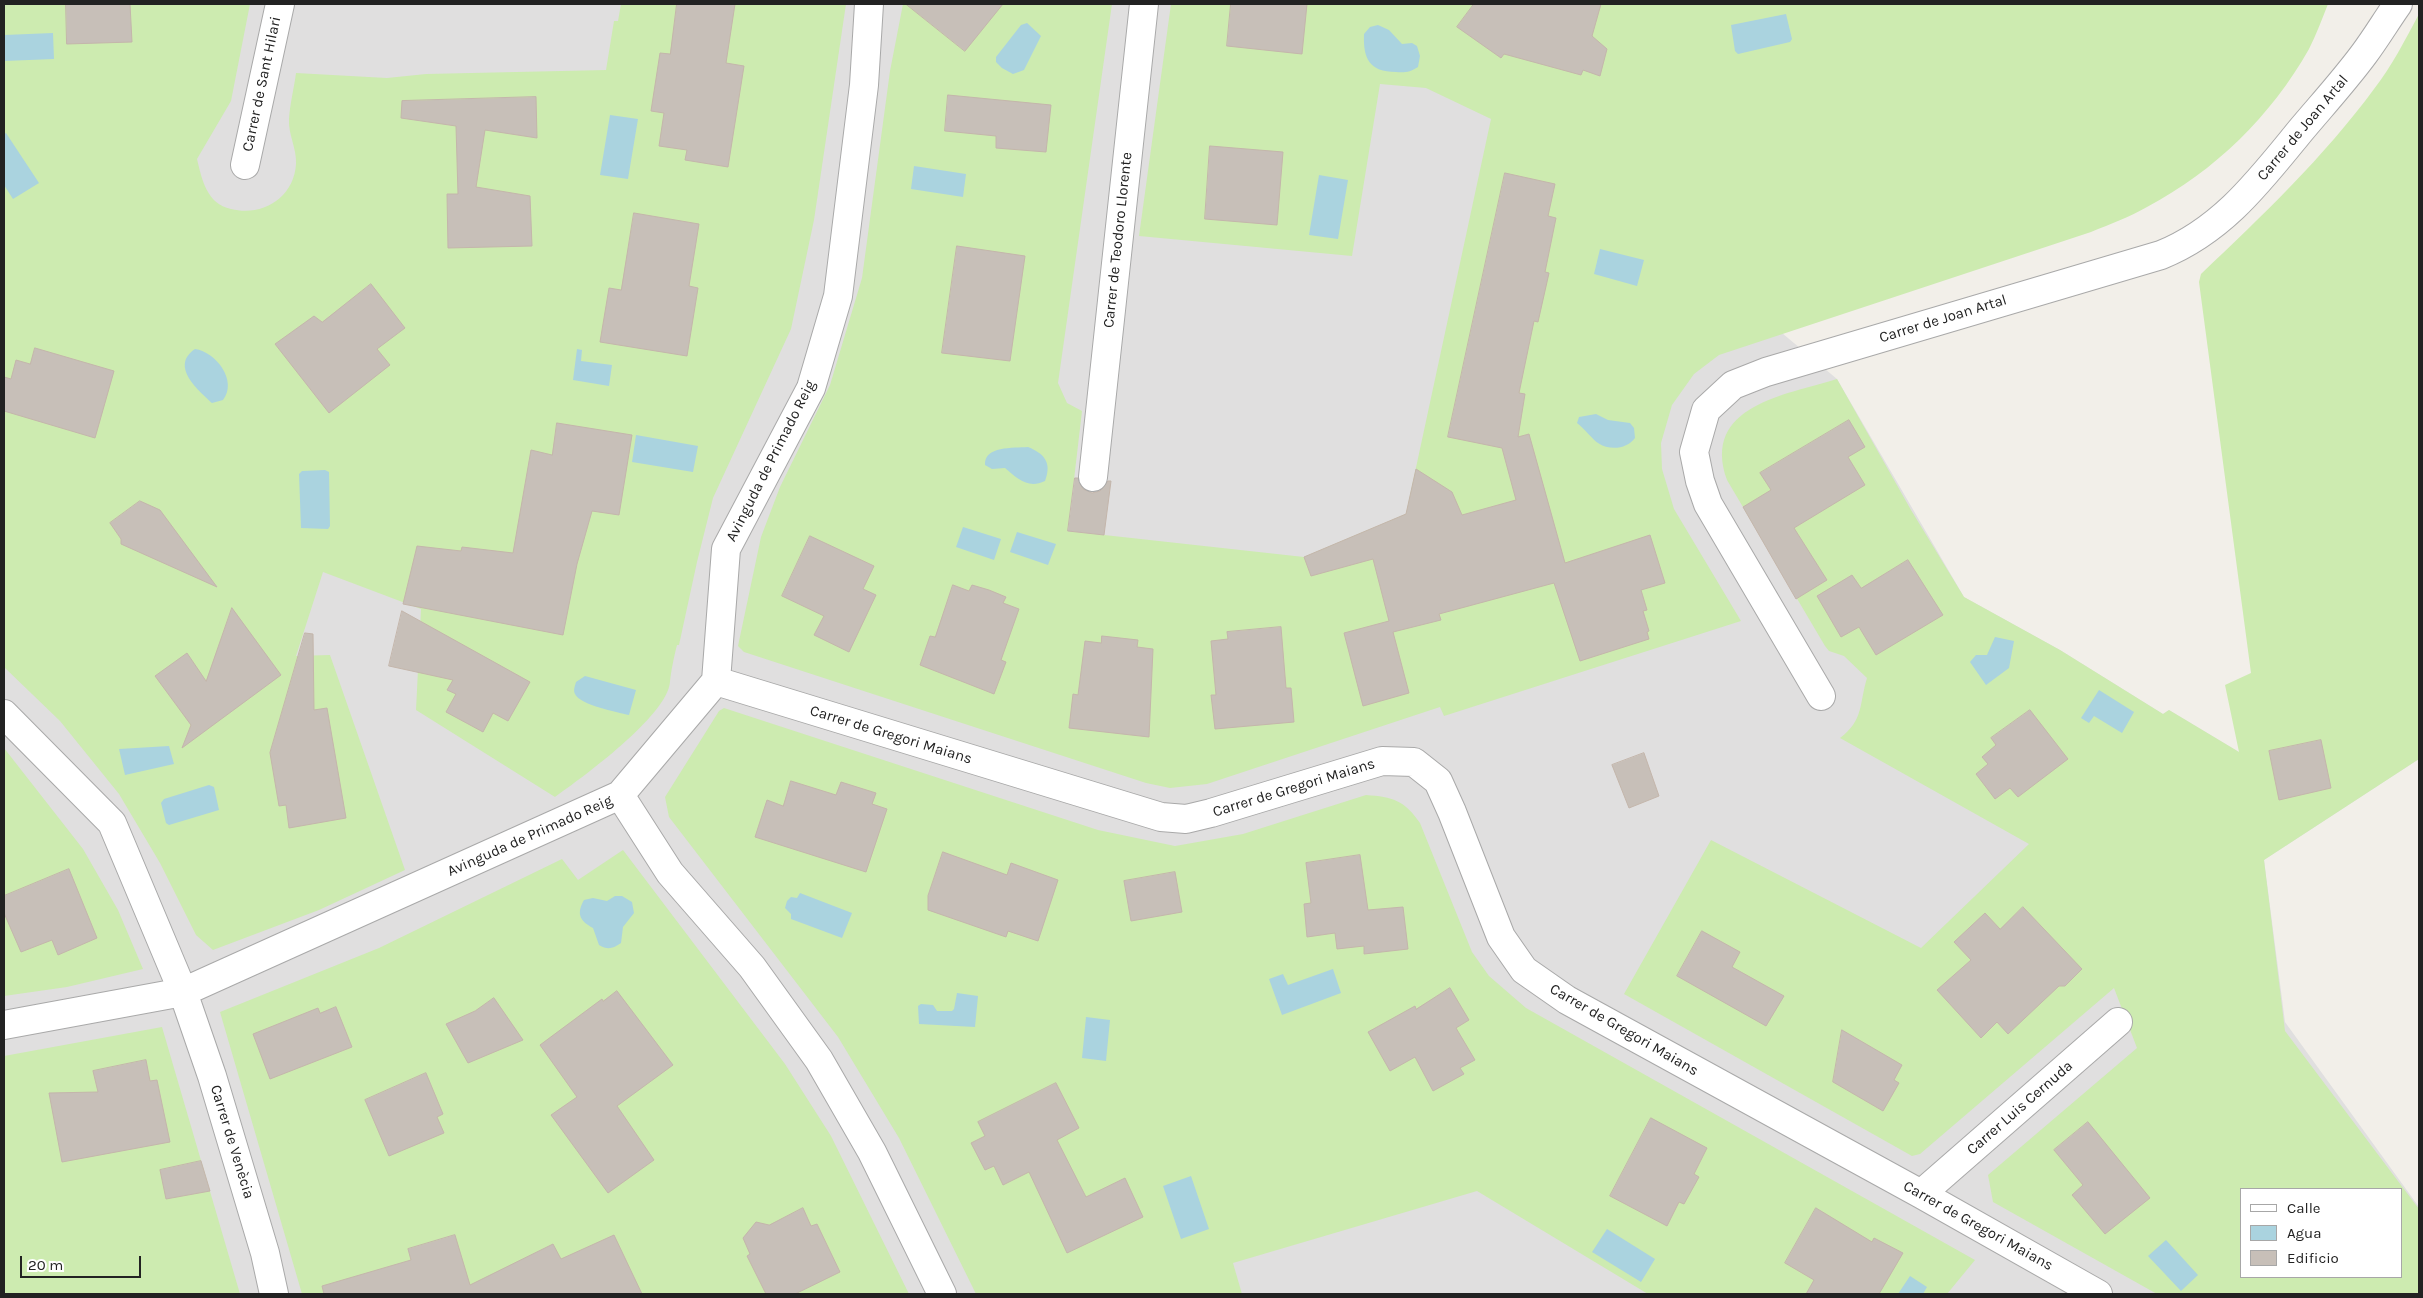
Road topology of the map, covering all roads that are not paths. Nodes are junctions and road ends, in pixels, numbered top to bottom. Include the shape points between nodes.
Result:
1 (280, 4) edge
2 (869, 4) edge
3 (1144, 4) edge
4 (2398, 4) edge
5 (245, 164) dead end
6 (1094, 477) dead end
7 (716, 681) junction
8 (1820, 696) dead end
9 (4, 714) edge
10 (620, 795) junction
11 (183, 992) junction
12 (2118, 1022) dead end
13 (4, 1025) edge
14 (1921, 1194) junction
15 (274, 1294) edge
16 (942, 1294) edge
17 (2098, 1294) edge

1 - 5 street, Carrer de Sant Hilari
2 - 7 street, Avinguda de Primado Reig via 864,85 838,296 811,388 726,549
3 - 6 street, Carrer de Teodoro Llorente
4 - 8 street, Carrer de Joan Artal via 2364,54 2256,185 2229,212 2185,246 1766,372 1733,385 1706,410 1694,452 1708,504
7 - 10 street, Avinguda de Primado Reig
7 - 14 street, Carrer de Gregori Maians via 1161,817 1186,819 1211,813 1382,760 1414,762 1438,781 1501,937 1524,970 1566,1000
9 - 11 street, Carrer de Venècia via 112,823
10 - 11 street, Avinguda de Primado Reig
10 - 16 street via 670,873 752,967 819,1060 872,1152
11 - 13 street, Avinguda de Primado Reig
11 - 15 street, Carrer de Venècia via 215,1086 265,1253
12 - 14 street, Carrer Luis Cernuda
14 - 17 street, Carrer de Gregori Maians

